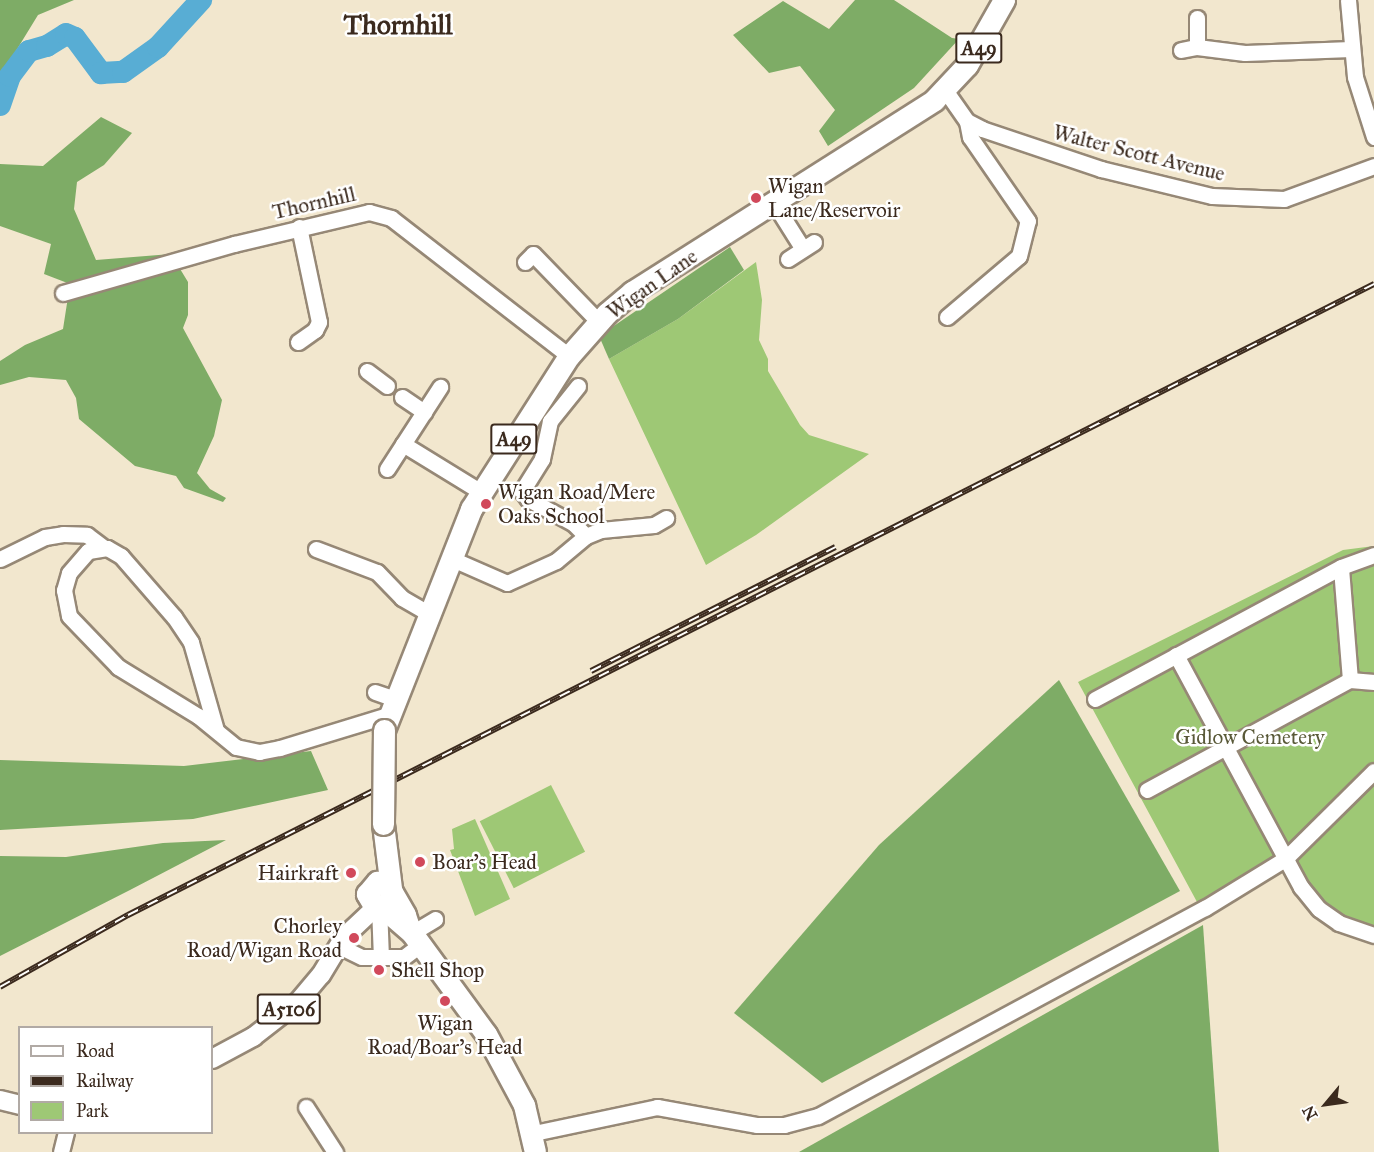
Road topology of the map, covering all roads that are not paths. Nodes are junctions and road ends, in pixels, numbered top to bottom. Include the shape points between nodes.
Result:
1 (1004, 0) edge
2 (1348, 0) edge
3 (1197, 18) dead end
4 (1351, 49) junction
5 (945, 90) junction
6 (967, 121) junction
7 (1374, 137) edge
8 (1374, 166) edge
9 (774, 203) junction
10 (299, 227) junction
11 (788, 258) dead end
12 (525, 262) dead end
13 (63, 293) dead end
14 (947, 317) dead end
15 (599, 322) junction
16 (298, 342) dead end
17 (569, 356) junction
18 (367, 371) dead end
19 (387, 386) dead end
20 (578, 386) dead end
21 (441, 387) dead end
22 (402, 397) dead end
23 (424, 412) junction
24 (403, 444) junction
25 (387, 469) dead end
26 (481, 492) junction
27 (666, 518) dead end
28 (586, 536) junction
29 (103, 547) junction
30 (316, 549) dead end
31 (1374, 555) edge
32 (450, 558) junction
33 (0, 559) edge
34 (1341, 567) junction
35 (428, 613) junction
36 (1176, 655) junction
37 (1350, 680) junction
38 (1374, 682) edge
39 (375, 692) dead end
40 (1095, 699) dead end
41 (389, 715) junction
42 (216, 730) junction
43 (1224, 749) junction
44 (1374, 771) edge
45 (1147, 790) dead end
46 (1285, 859) junction
47 (379, 896) junction
48 (435, 919) dead end
49 (1371, 932) edge
50 (415, 936) junction
51 (342, 941) junction
52 (381, 957) junction
53 (213, 1058) edge
54 (0, 1100) edge
55 (18, 1104) edge
56 (306, 1107) dead end
57 (66, 1134) edge
58 (534, 1142) edge
59 (61, 1152) edge
60 (334, 1152) edge

1 - 5 highway, Wigan Lane / A49 via 981,44
2 - 4 street
3 - 4 street via 1189,49 1245,53
4 - 7 street via 1357,91
5 - 6 street
5 - 9 highway, Wigan Lane / A49 via 909,119
6 - 8 street, Walter Scott Avenue via 1007,139 1101,169 1173,188 1242,199 1298,196
6 - 14 street via 970,137 1028,221 1019,256
9 - 11 street via 809,246
9 - 15 highway, Wigan Lane / A49 via 632,292
10 - 13 street, Thornhill
10 - 16 street via 319,322 315,330
10 - 17 street, Thornhill via 355,213 369,212 390,219
12 - 15 street via 532,254
15 - 17 highway, Wigan Lane / A49
17 - 26 highway, Wigan Lane / A49
18 - 19 street
20 - 28 street via 550,421 542,459 522,492 573,523
21 - 23 street
22 - 23 street
23 - 24 street
24 - 25 street
24 - 26 street
26 - 32 highway, Wigan Lane / A49
27 - 28 street via 654,525 601,530
28 - 32 street via 556,561 507,583
29 - 33 street via 87,535 63,534 45,537
29 - 42 street via 134,568 188,637
29 - 42 street via 88,551 69,573 64,590 69,616 118,668
30 - 35 street via 377,572 402,598
31 - 34 street
32 - 35 highway, Wigan Lane / A49
34 - 36 street
34 - 37 street
35 - 41 highway, Wigan Lane / A49
36 - 40 street
36 - 43 street
37 - 38 street
37 - 43 street
39 - 41 street
41 - 42 street via 259,752 236,747
41 - 47 highway, A49, bridge
43 - 45 street
43 - 46 street
44 - 46 street
46 - 49 street via 1319,909 1339,923
46 - 58 street via 1204,908 818,1116 784,1125 757,1125 657,1107
47 - 50 highway
47 - 51 main road, A5106
47 - 52 street
48 - 50 street
50 - 52 street via 404,957
50 - 58 highway via 509,1071
51 - 52 street via 362,957
51 - 53 main road, A5106 via 298,1002 253,1037
54 - 55 main road
56 - 60 street
57 - 59 street

